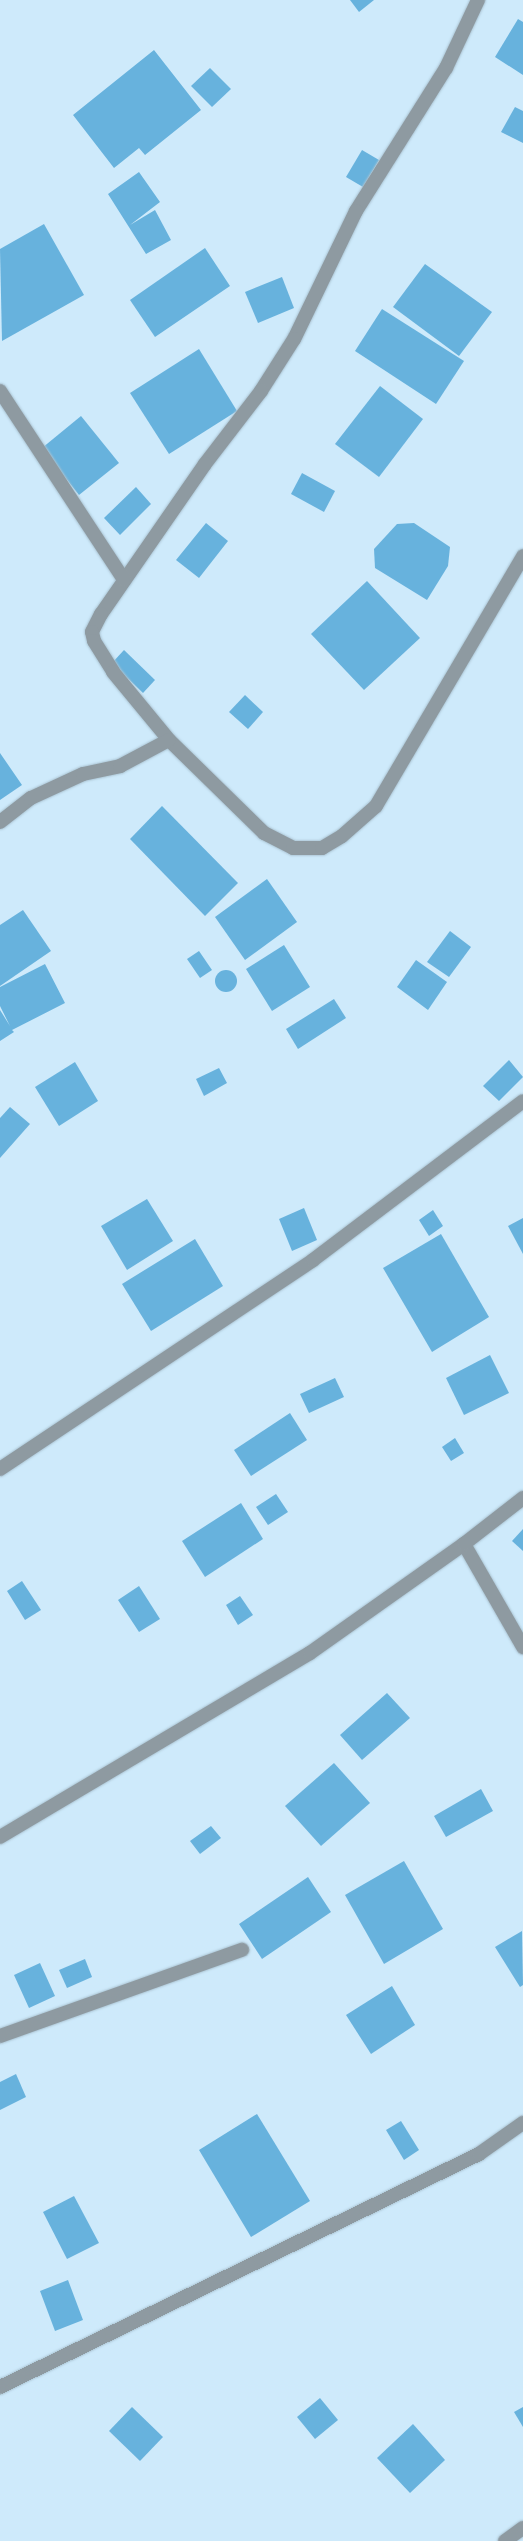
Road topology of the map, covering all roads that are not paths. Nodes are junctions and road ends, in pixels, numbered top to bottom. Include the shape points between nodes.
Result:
1 (478, 0) edge
2 (0, 391) edge
3 (523, 556) edge
4 (124, 580) junction
5 (169, 740) junction
6 (0, 822) edge
7 (523, 1100) edge
8 (0, 1469) edge
9 (523, 1498) edge
10 (464, 1544) junction
11 (523, 1647) edge
12 (0, 1837) edge
13 (242, 1950) dead end
14 (0, 2036) edge
15 (523, 2123) edge
16 (0, 2387) edge
17 (523, 2528) edge
18 (506, 2541) edge

1 - 4 street via 446,68 356,211 294,339 261,391
2 - 4 street
3 - 5 street via 376,806 342,836 322,848 294,848 264,833
4 - 5 street via 92,632 94,641 113,672
5 - 6 street via 120,766 84,774 31,798
7 - 8 street via 312,1260
9 - 10 street
10 - 11 street
10 - 12 street via 310,1653
13 - 14 street
15 - 16 street via 480,2154
17 - 18 street

